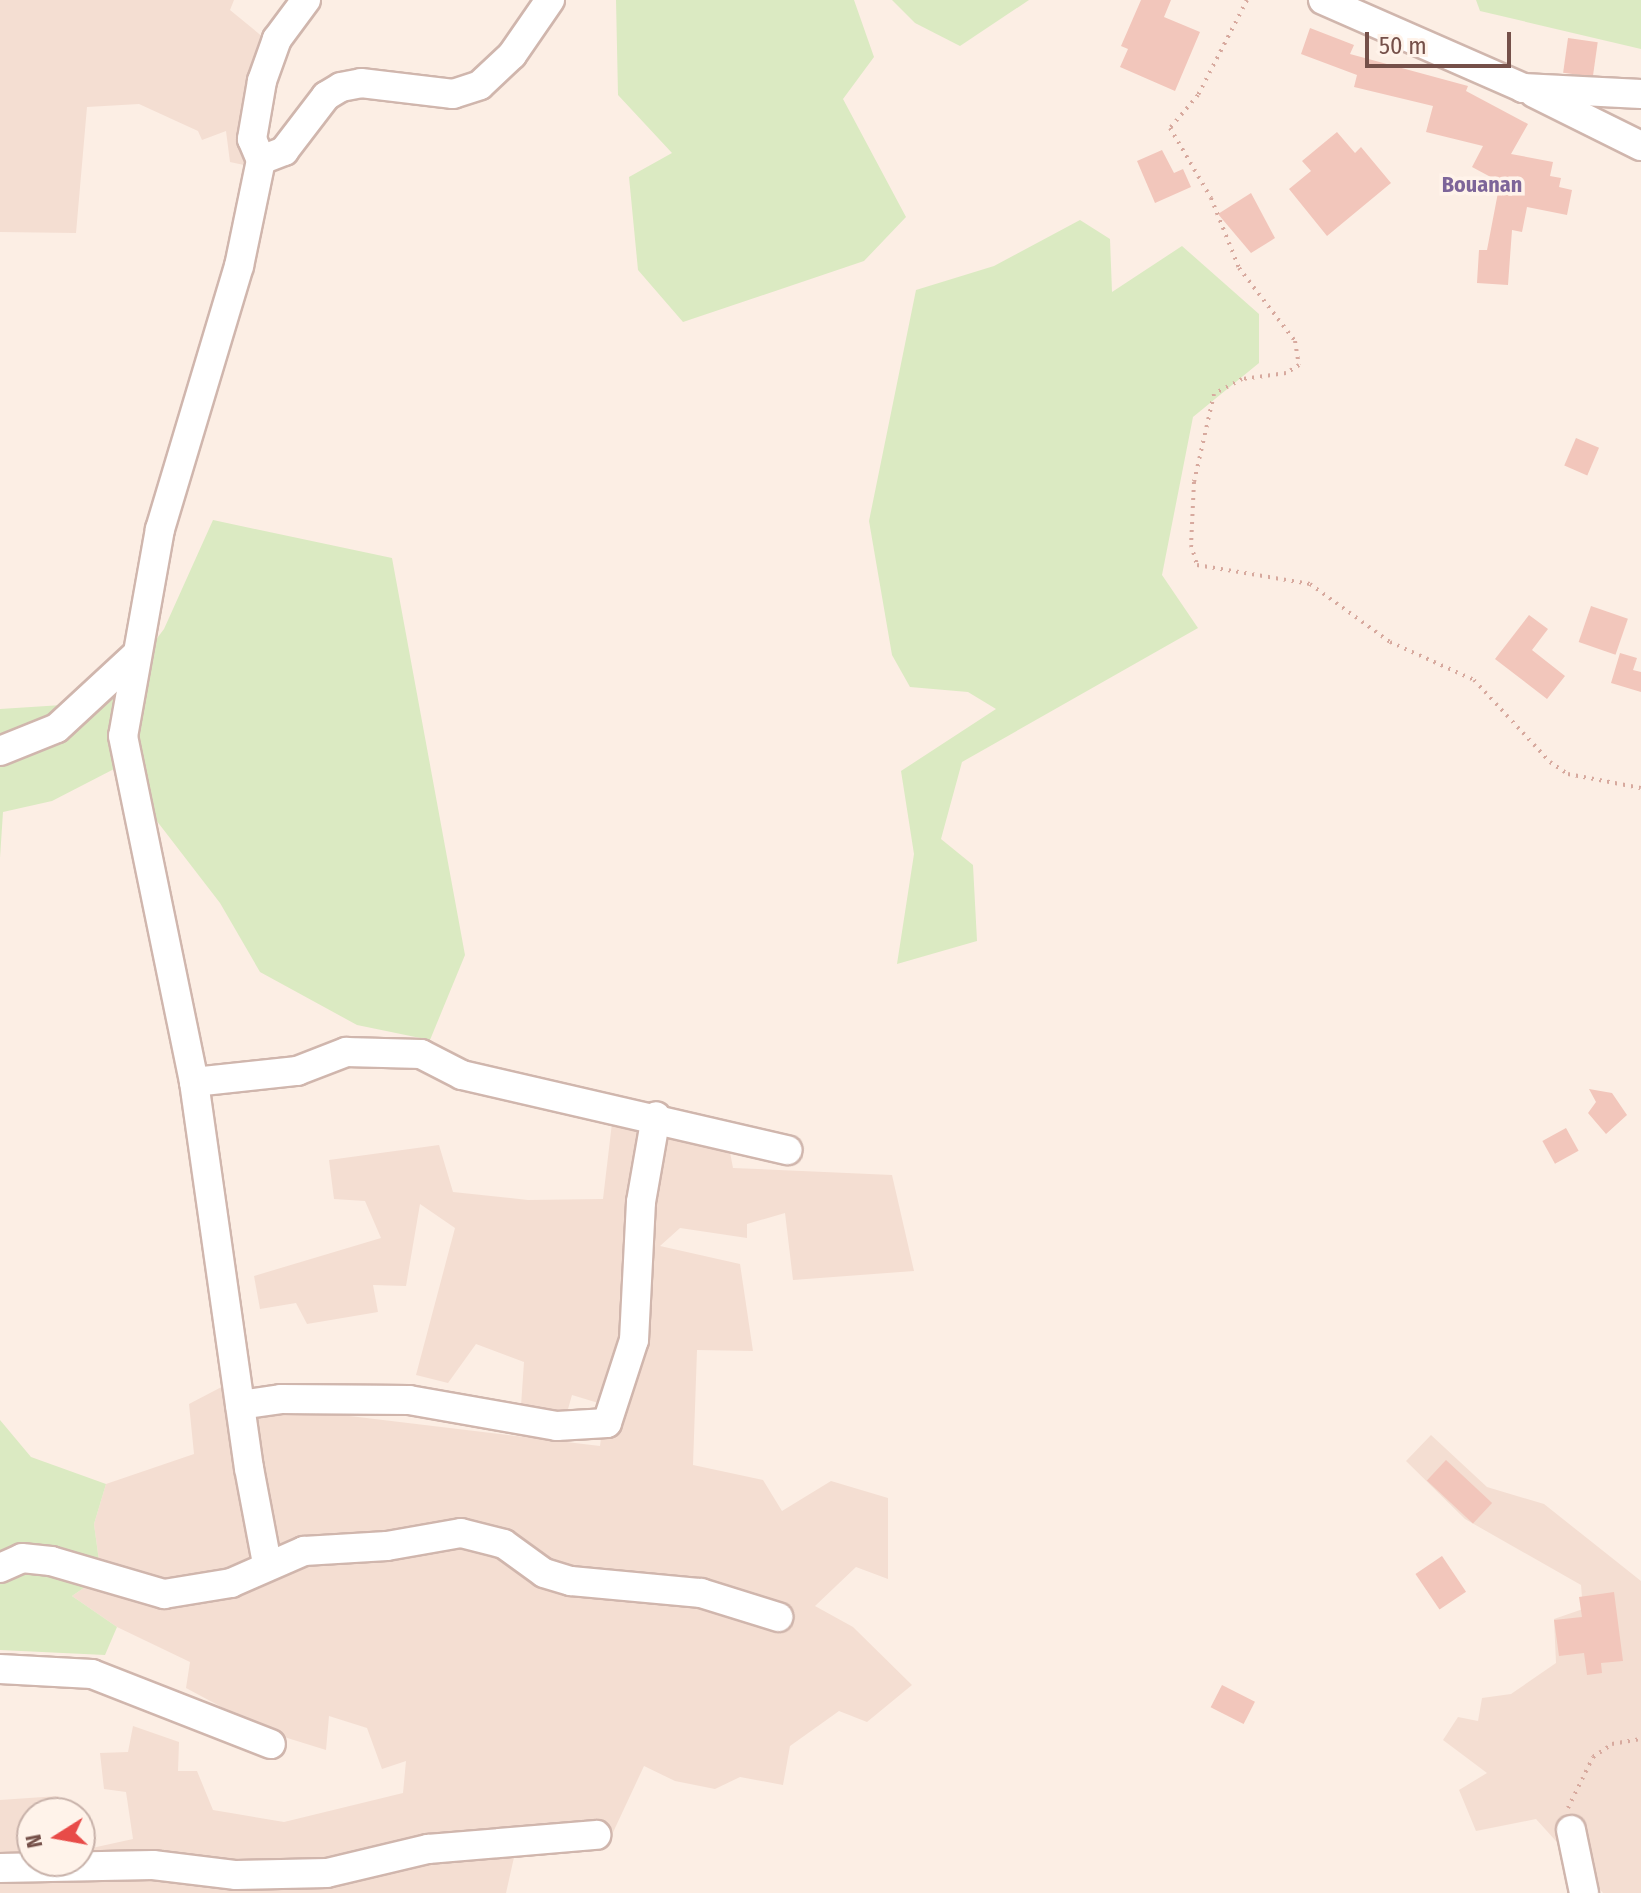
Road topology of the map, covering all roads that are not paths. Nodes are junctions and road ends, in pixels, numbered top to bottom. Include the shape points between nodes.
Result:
1 (306, 0) edge
2 (550, 0) edge
3 (1323, 0) edge
4 (1523, 88) junction
5 (1641, 94) edge
6 (1641, 146) edge
7 (261, 160) junction
8 (137, 654) junction
9 (0, 751) edge
10 (194, 1082) junction
11 (656, 1116) junction
12 (787, 1150) dead end
13 (240, 1405) junction
14 (267, 1563) junction
15 (0, 1568) edge
16 (778, 1617) dead end
17 (0, 1669) edge
18 (271, 1744) dead end
19 (1571, 1830) road end
20 (596, 1835) dead end
21 (0, 1868) edge
22 (1584, 1893) edge

1 - 7 street via 277,39 262,81 252,139
2 - 7 street via 512,55 480,85 453,94 361,83 341,87 326,96 284,151
3 - 4 street
4 - 5 street
4 - 6 street
7 - 8 street via 212,364 160,529
8 - 9 street via 57,728
8 - 10 street via 123,736 125,760 145,829
10 - 11 street via 297,1071 346,1052 421,1054 462,1075
10 - 13 street
11 - 12 street
11 - 13 street via 641,1202 634,1340 607,1423 557,1426 409,1400 281,1399
13 - 14 street
14 - 15 street via 231,1583 164,1594 51,1561 22,1558
14 - 16 street via 304,1551 387,1546 461,1533 504,1544 544,1573 571,1581 701,1593
17 - 18 street via 92,1674
19 - 22 street
20 - 21 street via 428,1849 327,1873 236,1875 153,1865

